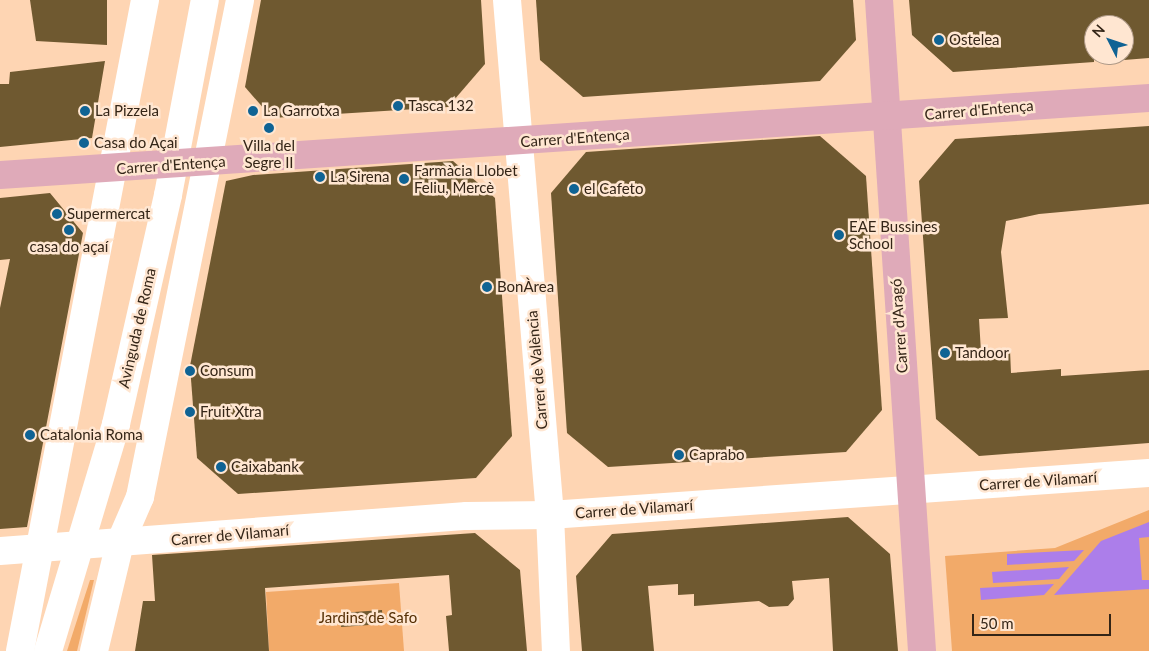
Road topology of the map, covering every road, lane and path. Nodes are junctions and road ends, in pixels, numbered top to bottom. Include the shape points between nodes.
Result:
1 (145, 0) edge
2 (205, 0) edge
3 (240, 0) edge
4 (507, 0) edge
5 (879, 0) edge
6 (1149, 98) edge
7 (886, 117) junction
8 (517, 142) junction
9 (209, 162) junction
10 (173, 165) junction
11 (112, 169) junction
12 (0, 176) edge
13 (1149, 474) edge
14 (910, 490) junction
15 (550, 515) junction
16 (120, 543) junction
17 (78, 547) junction
18 (38, 550) junction
19 (0, 551) edge
20 (20, 651) edge
21 (48, 651) edge
22 (94, 651) edge
23 (556, 651) edge
24 (922, 651) edge

1 - 11 street
2 - 10 street, Avinguda de Roma
3 - 9 street
4 - 8 street, Carrer de València
5 - 7 main road, Carrer d'Aragó
6 - 7 main road, Carrer d'Entença
7 - 8 main road, Carrer d'Entença
7 - 14 main road, Carrer d'Aragó
8 - 9 main road, Carrer d'Entença
8 - 15 street, Carrer de València
9 - 10 main road, Carrer d'Entença
9 - 16 street via 140,497
10 - 11 main road, Carrer d'Entença
10 - 17 street, Avinguda de Roma via 116,424
11 - 12 main road, Carrer d'Entença
11 - 18 street
13 - 14 street, Carrer de Vilamarí
14 - 15 street, Carrer de Vilamarí
14 - 24 main road, Carrer d'Aragó
15 - 16 street, Carrer de Vilamarí via 467,516
15 - 23 street, Carrer de València
16 - 17 street, Carrer de Vilamarí
16 - 22 street
17 - 18 street, Carrer de Vilamarí
17 - 21 street, Avinguda de Roma
18 - 19 street
18 - 20 street

